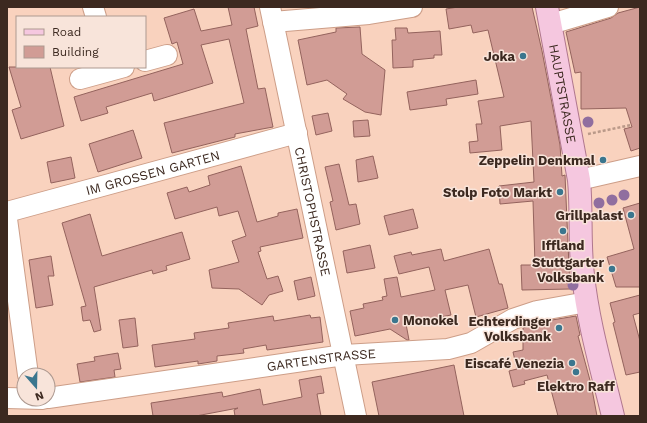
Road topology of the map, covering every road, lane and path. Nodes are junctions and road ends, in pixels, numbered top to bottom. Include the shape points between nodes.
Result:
1 (412, 7) edge
2 (608, 7) edge
3 (272, 15) edge
4 (549, 15) edge
5 (167, 55) dead end
6 (146, 61) edge
7 (115, 68) edge
8 (80, 79) dead end
9 (631, 125) dead end
10 (298, 133) junction
11 (571, 138) junction
12 (640, 166) edge
13 (578, 180) junction
14 (7, 212) edge
15 (7, 219) edge
16 (587, 302) junction
17 (344, 355) junction
18 (27, 367) edge
19 (56, 399) edge
20 (356, 416) edge
21 (613, 416) edge

1 - 3 street via 356,16
2 - 4 street
3 - 10 street, CHRISTOPHSTRASSE
4 - 11 main road, HAUPTSTRASSE
5 - 6 street
7 - 8 street
9 - 11 path
10 - 14 street, IM GROSSEN GARTEN
10 - 17 street, CHRISTOPHSTRASSE
11 - 13 main road, HAUPTSTRASSE
12 - 13 street
13 - 16 main road, HAUPTSTRASSE via 582,268
15 - 18 street
16 - 17 street, GARTENSTRASSE via 537,311 513,319 471,343 453,348
16 - 21 main road, HAUPTSTRASSE
17 - 19 street, GARTENSTRASSE
17 - 20 street, CHRISTOPHSTRASSE

